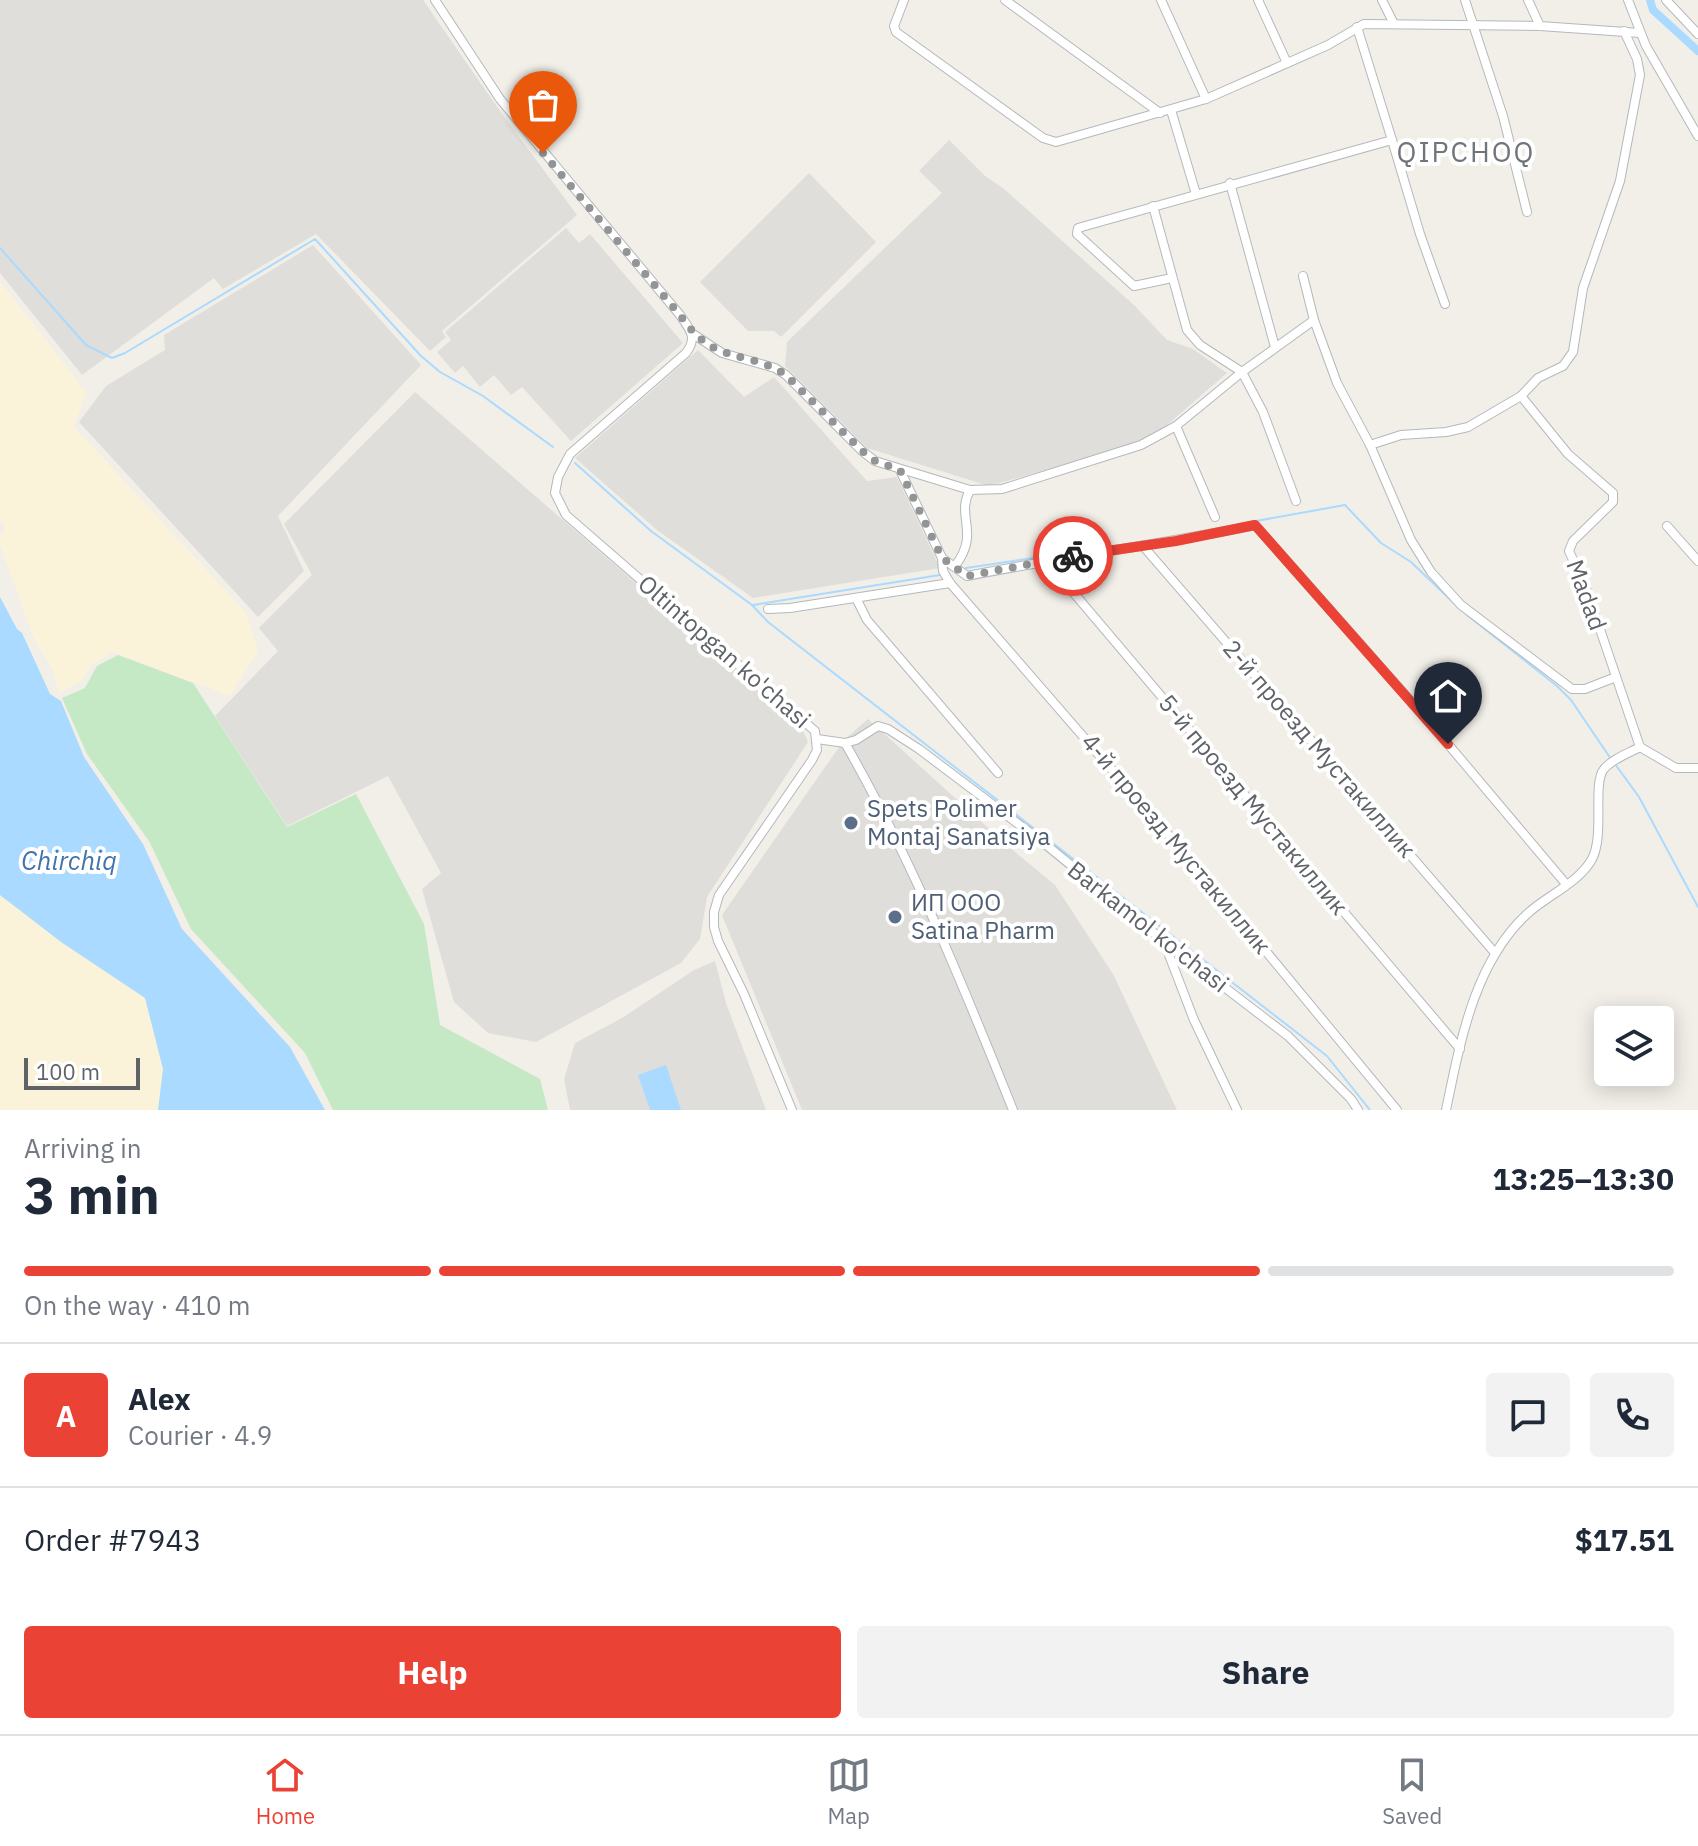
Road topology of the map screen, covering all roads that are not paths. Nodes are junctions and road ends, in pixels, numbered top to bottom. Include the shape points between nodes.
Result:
1 (435, 0) edge
2 (904, 0) edge
3 (1005, 0) edge
4 (1161, 0) edge
5 (1258, 0) edge
6 (1382, 0) edge
7 (1465, 0) edge
8 (1528, 0) edge
9 (1628, 0) edge
10 (1666, 0) edge
11 (1394, 24) junction
12 (1540, 26) junction
13 (1357, 27) junction
14 (1475, 27) junction
15 (1624, 31) junction
16 (1640, 33) junction
17 (1698, 34) edge
18 (1287, 63) junction
19 (1206, 99) junction
20 (1171, 110) junction
21 (1160, 113) junction
22 (1698, 136) edge
23 (1392, 140) junction
24 (1230, 183) junction
25 (1196, 194) junction
26 (1153, 206) junction
27 (1527, 212) dead end
28 (1303, 276) dead end
29 (1172, 278) junction
30 (1445, 304) dead end
31 (1314, 320) junction
32 (693, 334) junction
33 (1275, 347) junction
34 (1242, 372) junction
35 (1521, 396) junction
36 (1176, 426) junction
37 (1370, 445) junction
38 (900, 470) junction
39 (970, 490) junction
40 (1296, 501) dead end
41 (1215, 517) dead end
42 (1667, 526) dead end
43 (1143, 546) junction
44 (942, 558) junction
45 (1051, 559) junction
46 (1698, 561) edge
47 (955, 566) junction
48 (967, 576) junction
49 (952, 586) junction
50 (856, 598) junction
51 (768, 609) dead end
52 (1616, 677) junction
53 (817, 739) junction
54 (845, 743) junction
55 (1640, 747) junction
56 (1698, 768) edge
57 (998, 773) dead end
58 (1566, 884) junction
59 (1164, 941) junction
60 (1495, 953) junction
61 (1460, 1049) junction
62 (792, 1110) edge
63 (1013, 1110) edge
64 (1237, 1110) edge
65 (1358, 1110) edge
66 (1397, 1110) edge
67 (1446, 1110) edge

1 - 32 street via 500,99
2 - 21 street via 896,32 1049,141
3 - 21 street
4 - 19 street
5 - 18 street
6 - 11 street
7 - 14 street
8 - 12 street
9 - 16 street
10 - 17 street
11 - 13 street
11 - 14 street
12 - 14 street
12 - 15 street
13 - 18 street
13 - 23 street
14 - 27 street
15 - 16 street
15 - 35 street via 1640,75 1620,181 1585,278 1573,352 1563,366 1538,378
16 - 22 street
18 - 19 street
19 - 20 street
20 - 21 street
20 - 25 street
23 - 24 street
23 - 30 street
24 - 25 street
24 - 33 street
25 - 26 street
26 - 29 street
26 - 29 street via 1081,226 1077,234 1134,286
28 - 31 street
29 - 34 street via 1192,337
31 - 33 street
31 - 37 street via 1337,383
32 - 38 street via 722,353 786,375 862,451
32 - 53 street, Oltintopgan ko'chasi via 686,353 570,454 555,493 566,515 811,726
33 - 34 street
34 - 36 street
34 - 40 street
35 - 37 street via 1458,430 1418,432
35 - 52 street, Madad via 1568,454 1613,493 1613,502 1569,551
36 - 39 street via 1097,460 1002,489
36 - 41 street
37 - 52 street via 1411,540 1446,592 1572,689
38 - 39 street
38 - 44 street
39 - 47 street via 964,505 968,539
42 - 46 street
43 - 45 street
43 - 58 street via 1255,525
43 - 60 street, 2-й проезд Мустакиллик
44 - 47 street
44 - 49 street
45 - 48 street
45 - 61 street, 5-й проезд Мустакиллик via 1056,572
47 - 48 street
48 - 49 street
49 - 50 street
49 - 66 street, 4-й проезд Мустакиллик via 1208,881
50 - 51 street
50 - 57 street via 867,620
52 - 55 street, Madad
53 - 54 street
53 - 62 street, Oltintopgan ko'chasi via 812,760 719,895 714,912 718,941
54 - 59 street, Barkamol ko'chasi via 878,726 888,729 1045,844
54 - 63 street via 879,803 957,972
55 - 56 street via 1676,768
55 - 58 street via 1601,774 1597,848 1592,861
58 - 60 street via 1527,914
59 - 64 street
59 - 65 street, Barkamol ko'chasi via 1288,1036
60 - 61 street
61 - 67 street

